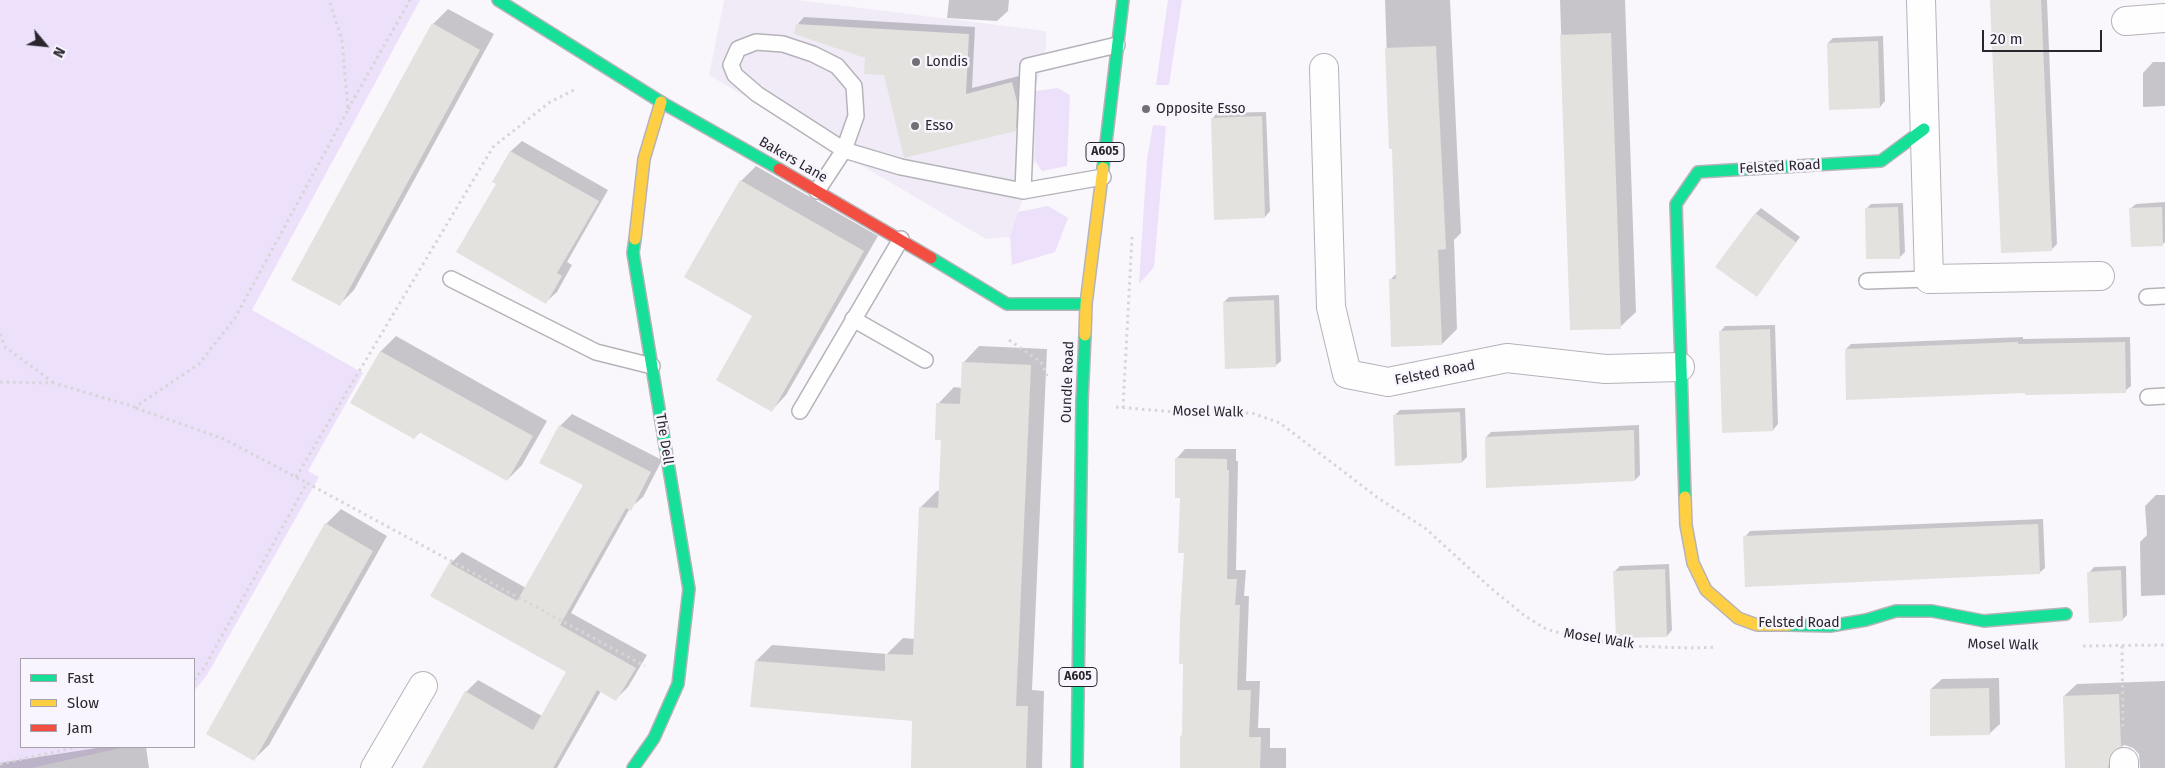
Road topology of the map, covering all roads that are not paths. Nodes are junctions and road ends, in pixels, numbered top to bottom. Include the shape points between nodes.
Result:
1 (498, 0) edge
2 (1123, 0) edge
3 (1921, 0) edge
4 (2165, 18) edge
5 (2126, 21) dead end
6 (1118, 45) junction
7 (1324, 68) dead end
8 (661, 102) junction
9 (1924, 129) junction
10 (844, 150) junction
11 (1103, 177) junction
12 (817, 191) junction
13 (1023, 191) junction
14 (901, 239) junction
15 (2100, 276) dead end
16 (451, 279) dead end
17 (1929, 279) junction
18 (1867, 281) dead end
19 (2165, 296) edge
20 (2147, 297) dead end
21 (1086, 304) junction
22 (854, 319) junction
23 (925, 360) dead end
24 (652, 366) junction
25 (1680, 367) junction
26 (2165, 396) edge
27 (2148, 397) dead end
28 (800, 411) dead end
29 (2066, 614) dead end
30 (423, 686) dead end
31 (375, 768) edge
32 (633, 768) edge
33 (1076, 768) edge

1 - 8 street, Bakers Lane
2 - 6 street, Oundle Road / A605
3 - 9 street
4 - 5 street
6 - 11 street, Oundle Road / A605
6 - 13 lane via 1028,66
7 - 25 street, Felsted Road via 1331,307 1347,374 1388,382 1507,358 1605,369
8 - 12 street, Bakers Lane
8 - 24 street, The Dell via 644,159 633,253
9 - 17 street
9 - 25 street, Felsted Road via 1881,161 1698,172 1676,204
10 - 10 lane via 856,116 854,86 837,66 783,44 756,42 738,49 731,65 734,75
10 - 12 lane
10 - 13 lane via 901,167
11 - 13 lane
11 - 21 street, Oundle Road / A605
12 - 14 street, Bakers Lane
14 - 21 street, Bakers Lane via 1007,304
14 - 22 lane
15 - 17 street
16 - 24 lane via 596,352
17 - 18 lane
19 - 20 lane
21 - 33 street, Oundle Road / A605
22 - 23 lane
22 - 28 lane
24 - 32 street, The Dell via 689,589 678,684 654,738
25 - 29 street, Felsted Road via 1686,525 1693,563 1706,590 1738,618 1757,625 1830,626 1896,611 1932,611 1984,621
26 - 27 lane
30 - 31 street

